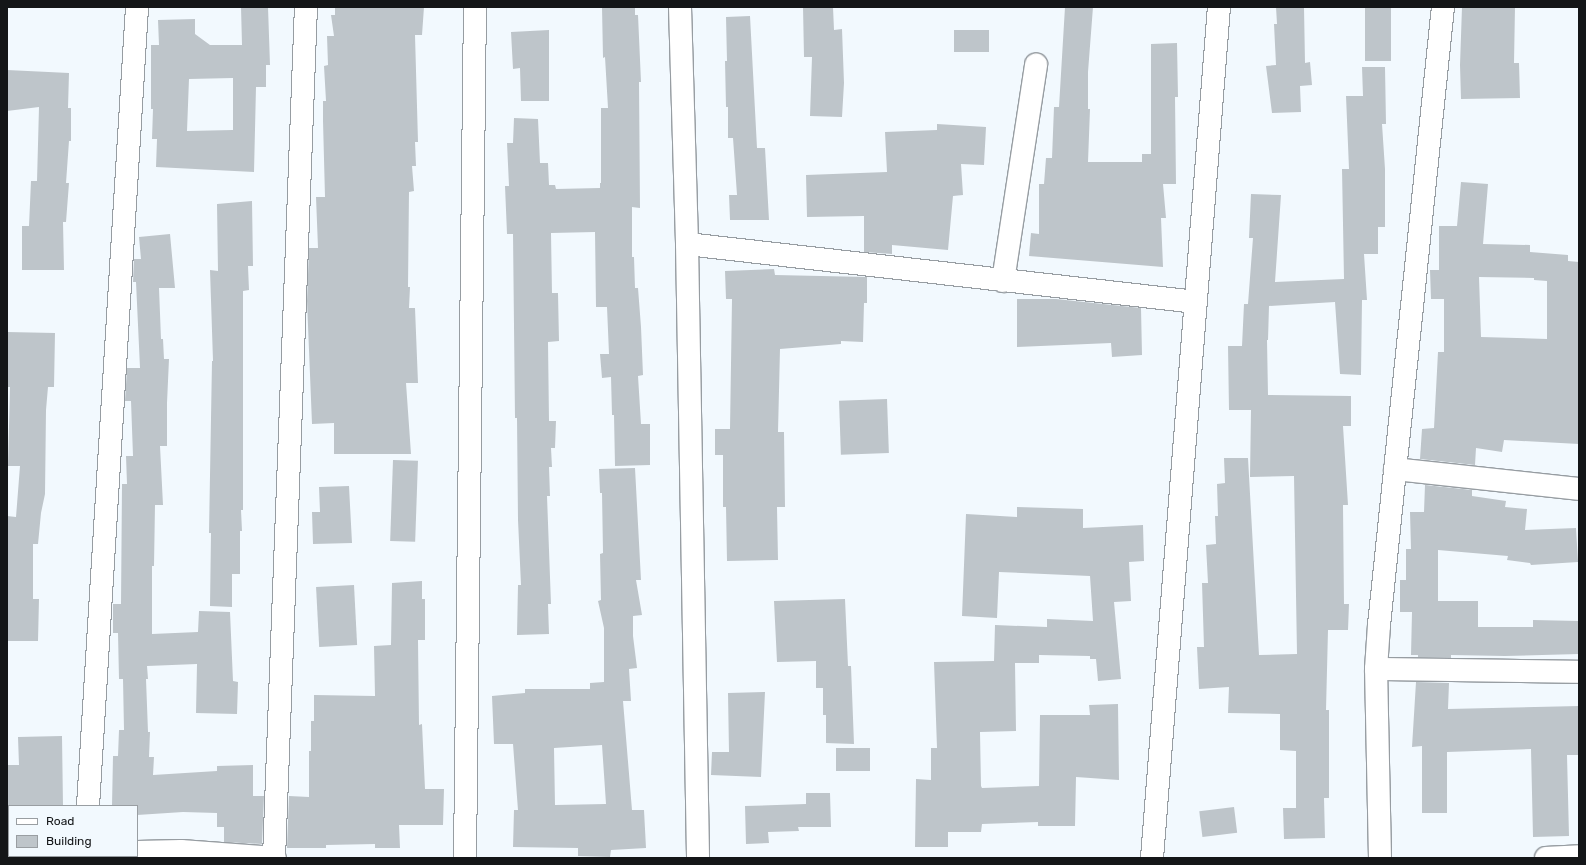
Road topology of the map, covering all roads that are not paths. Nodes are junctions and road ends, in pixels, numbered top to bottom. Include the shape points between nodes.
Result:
1 (137, 7) edge
2 (306, 7) edge
3 (475, 7) edge
4 (680, 7) edge
5 (1219, 7) edge
6 (1443, 7) edge
7 (1036, 65) dead end
8 (687, 244) junction
9 (1002, 281) junction
10 (1196, 302) junction
11 (1396, 469) junction
12 (1579, 489) edge
13 (1376, 669) junction
14 (1579, 672) edge
15 (88, 805) edge
16 (138, 852) edge
17 (1579, 856) edge
18 (274, 858) edge
19 (464, 858) edge
20 (698, 858) edge
21 (1152, 858) edge
22 (1380, 858) edge
23 (1546, 858) edge

1 - 15 street
2 - 18 street
3 - 19 street
4 - 8 street
5 - 10 street
6 - 11 street
7 - 9 street
8 - 9 street
8 - 20 street
9 - 10 street
10 - 21 street
11 - 12 street
11 - 13 street
13 - 14 street
13 - 22 street
16 - 18 street via 181,851
17 - 23 street

